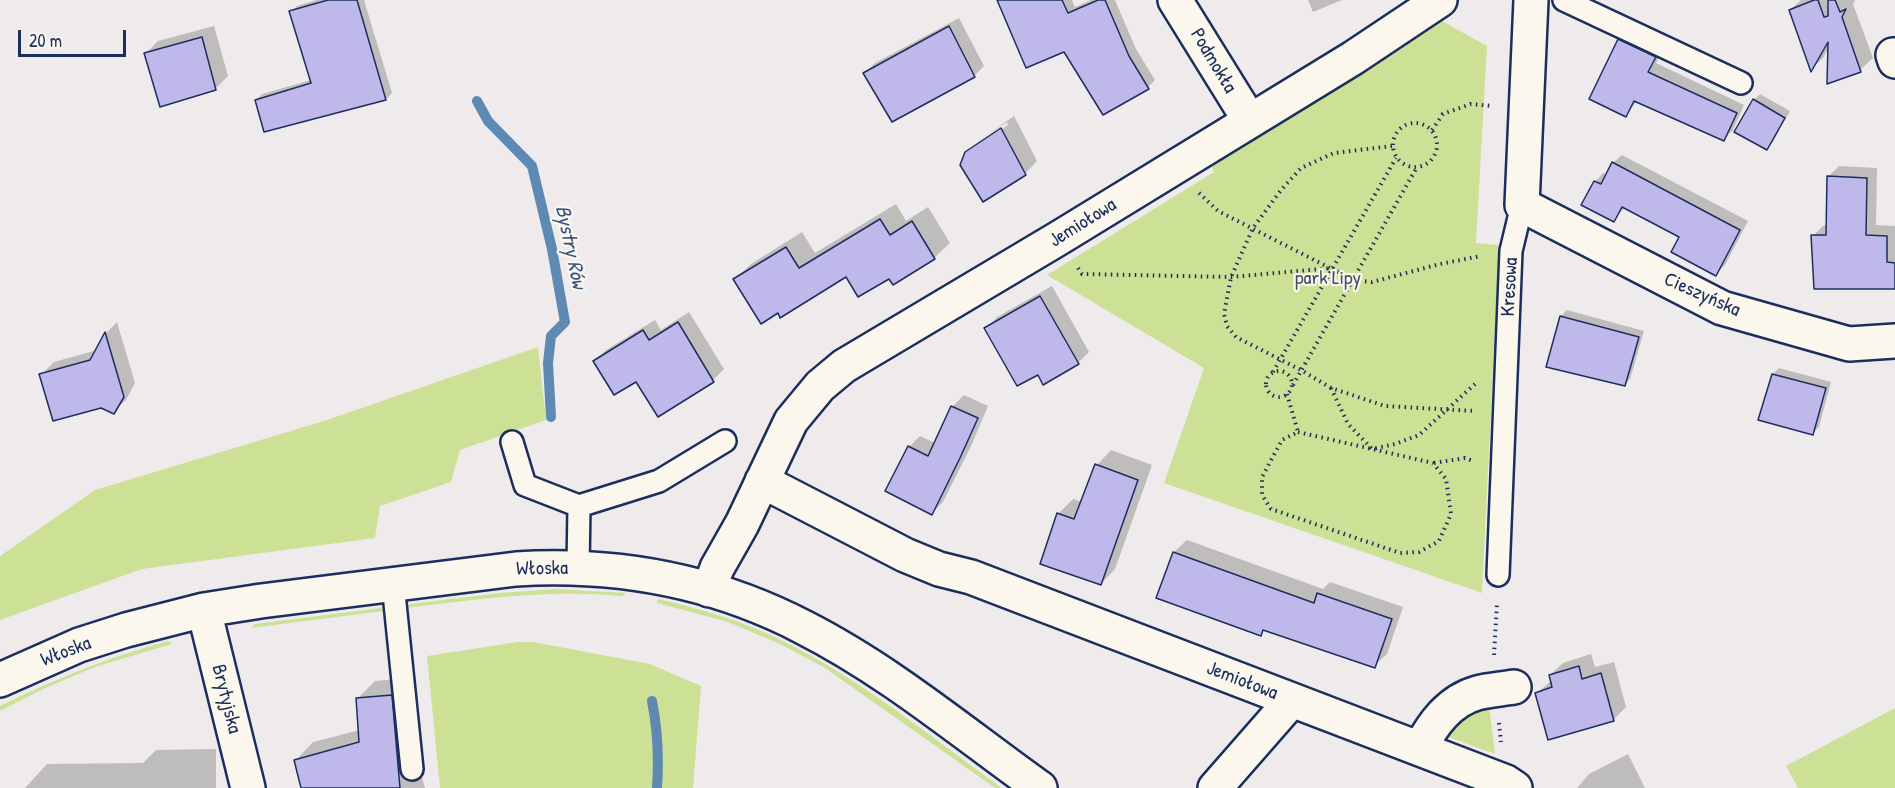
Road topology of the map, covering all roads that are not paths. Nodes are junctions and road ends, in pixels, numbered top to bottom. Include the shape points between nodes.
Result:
1 (1175, 0) edge
2 (1440, 0) edge
3 (1531, 0) edge
4 (1564, 0) edge
5 (1741, 82) dead end
6 (1250, 121) junction
7 (1522, 205) junction
8 (1895, 340) edge
9 (725, 441) dead end
10 (512, 442) dead end
11 (762, 481) junction
12 (579, 506) junction
13 (578, 568) junction
14 (1498, 575) dead end
15 (393, 584) junction
16 (709, 590) junction
17 (204, 610) junction
18 (0, 680) edge
19 (1514, 687) dead end
20 (1292, 700) junction
21 (1420, 748) junction
22 (412, 770) dead end
23 (1506, 776) edge
24 (248, 788) edge
25 (1040, 788) edge
26 (1215, 788) edge

1 - 6 street, Podmokła
2 - 6 street, Jemiołowa
3 - 7 street, Kresowa
4 - 5 lane
6 - 11 street, Jemiołowa via 844,366 810,396 791,422
7 - 8 street, Cieszyńska via 1722,308 1849,344
7 - 14 lane, Kresowa via 1511,251
9 - 12 lane via 659,481
10 - 12 lane via 525,485
11 - 16 street, Jemiołowa
11 - 20 street, Jemiołowa via 922,562
12 - 13 lane
13 - 15 street, Włoska via 516,568
13 - 16 street, Włoska via 630,572
15 - 17 street, Włoska
15 - 22 lane
16 - 25 street, Włoska via 767,610 839,647
17 - 18 street, Włoska via 79,645
17 - 24 street, Brytyjska
19 - 21 street via 1476,693 1452,705 1432,726
20 - 21 street, Jemiołowa
20 - 26 street, Jemiołowa
21 - 23 street, Jemiołowa

